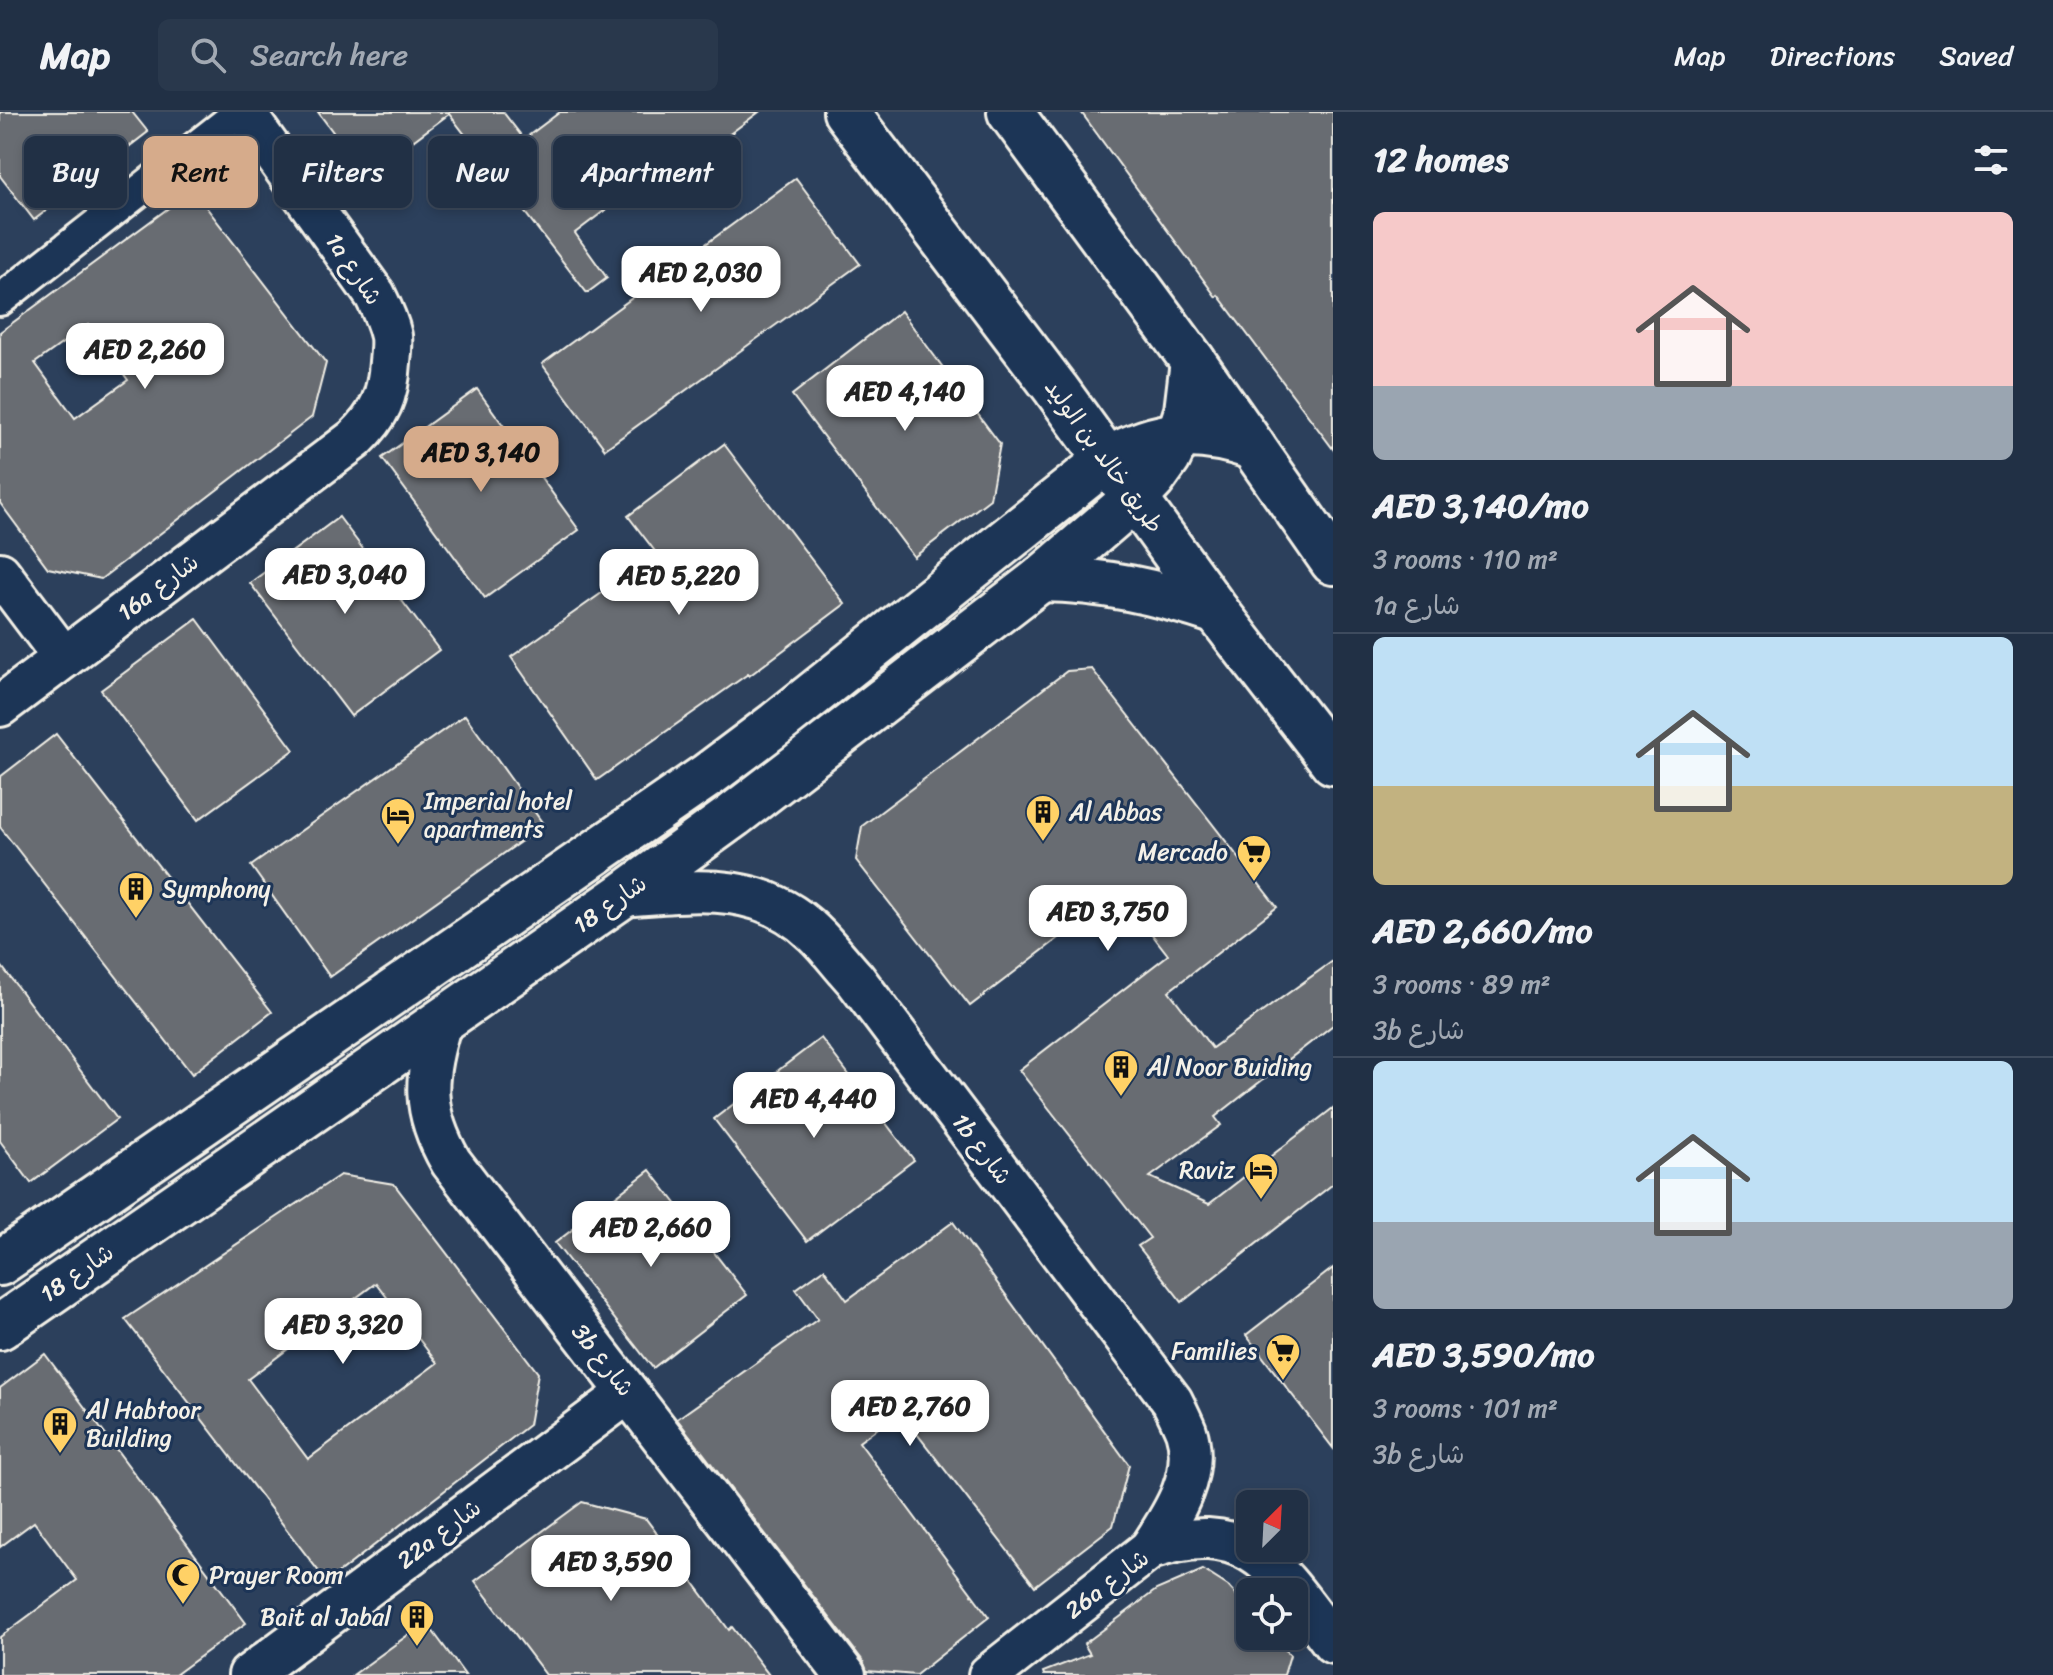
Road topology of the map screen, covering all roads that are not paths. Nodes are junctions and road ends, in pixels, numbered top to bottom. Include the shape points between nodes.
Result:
1 (242, 112) edge
2 (846, 112) edge
3 (1010, 112) edge
4 (0, 300) edge
5 (1193, 361) junction
6 (1179, 435) junction
7 (355, 439) joint
8 (1253, 447) junction
9 (1107, 460) junction
10 (1136, 497) junction
11 (1333, 562) edge
12 (0, 573) edge
13 (1041, 579) junction
14 (1217, 612) junction
15 (64, 658) junction
16 (0, 706) edge
17 (1333, 762) edge
18 (622, 896) junction
19 (441, 1022) junction
20 (0, 1263) edge
21 (0, 1327) edge
22 (628, 1393) junction
23 (1150, 1549) junction
24 (1333, 1643) edge
25 (249, 1675) edge
26 (845, 1675) edge
27 (989, 1675) edge

1 - 4 street
1 - 7 street, 1a شارع via 386,317 392,339 388,387 379,410
2 - 9 street, طريق خالد بن الوليد
3 - 5 street
5 - 6 street, شارع 18
5 - 8 street
6 - 8 street via 1204,434
6 - 9 street via 1154,439
6 - 10 street, شارع 18 via 1168,458
7 - 15 street, 16a شارع
8 - 11 street
9 - 10 street, طريق خالد بن الوليد
9 - 20 street via 708,775
10 - 13 street, شارع 18
10 - 14 street, طريق خالد بن الوليد
12 - 15 street
13 - 14 street via 1128,587
13 - 18 street, شارع 18
14 - 17 street, طريق خالد بن الوليد
15 - 16 street, 16a شارع
18 - 19 street, شارع 18
18 - 23 street, 1b شارع via 700,891 750,896 814,932 855,979 1172,1401 1187,1433 1190,1463 1184,1492
19 - 21 street, شارع 18
19 - 22 street, 3b شارع via 428,1072 431,1119 439,1141
22 - 25 street, 22a شارع
22 - 26 street, 3b شارع
23 - 24 street, 26a شارع via 1204,1538 1257,1554 1281,1574
23 - 27 street, 26a شارع

